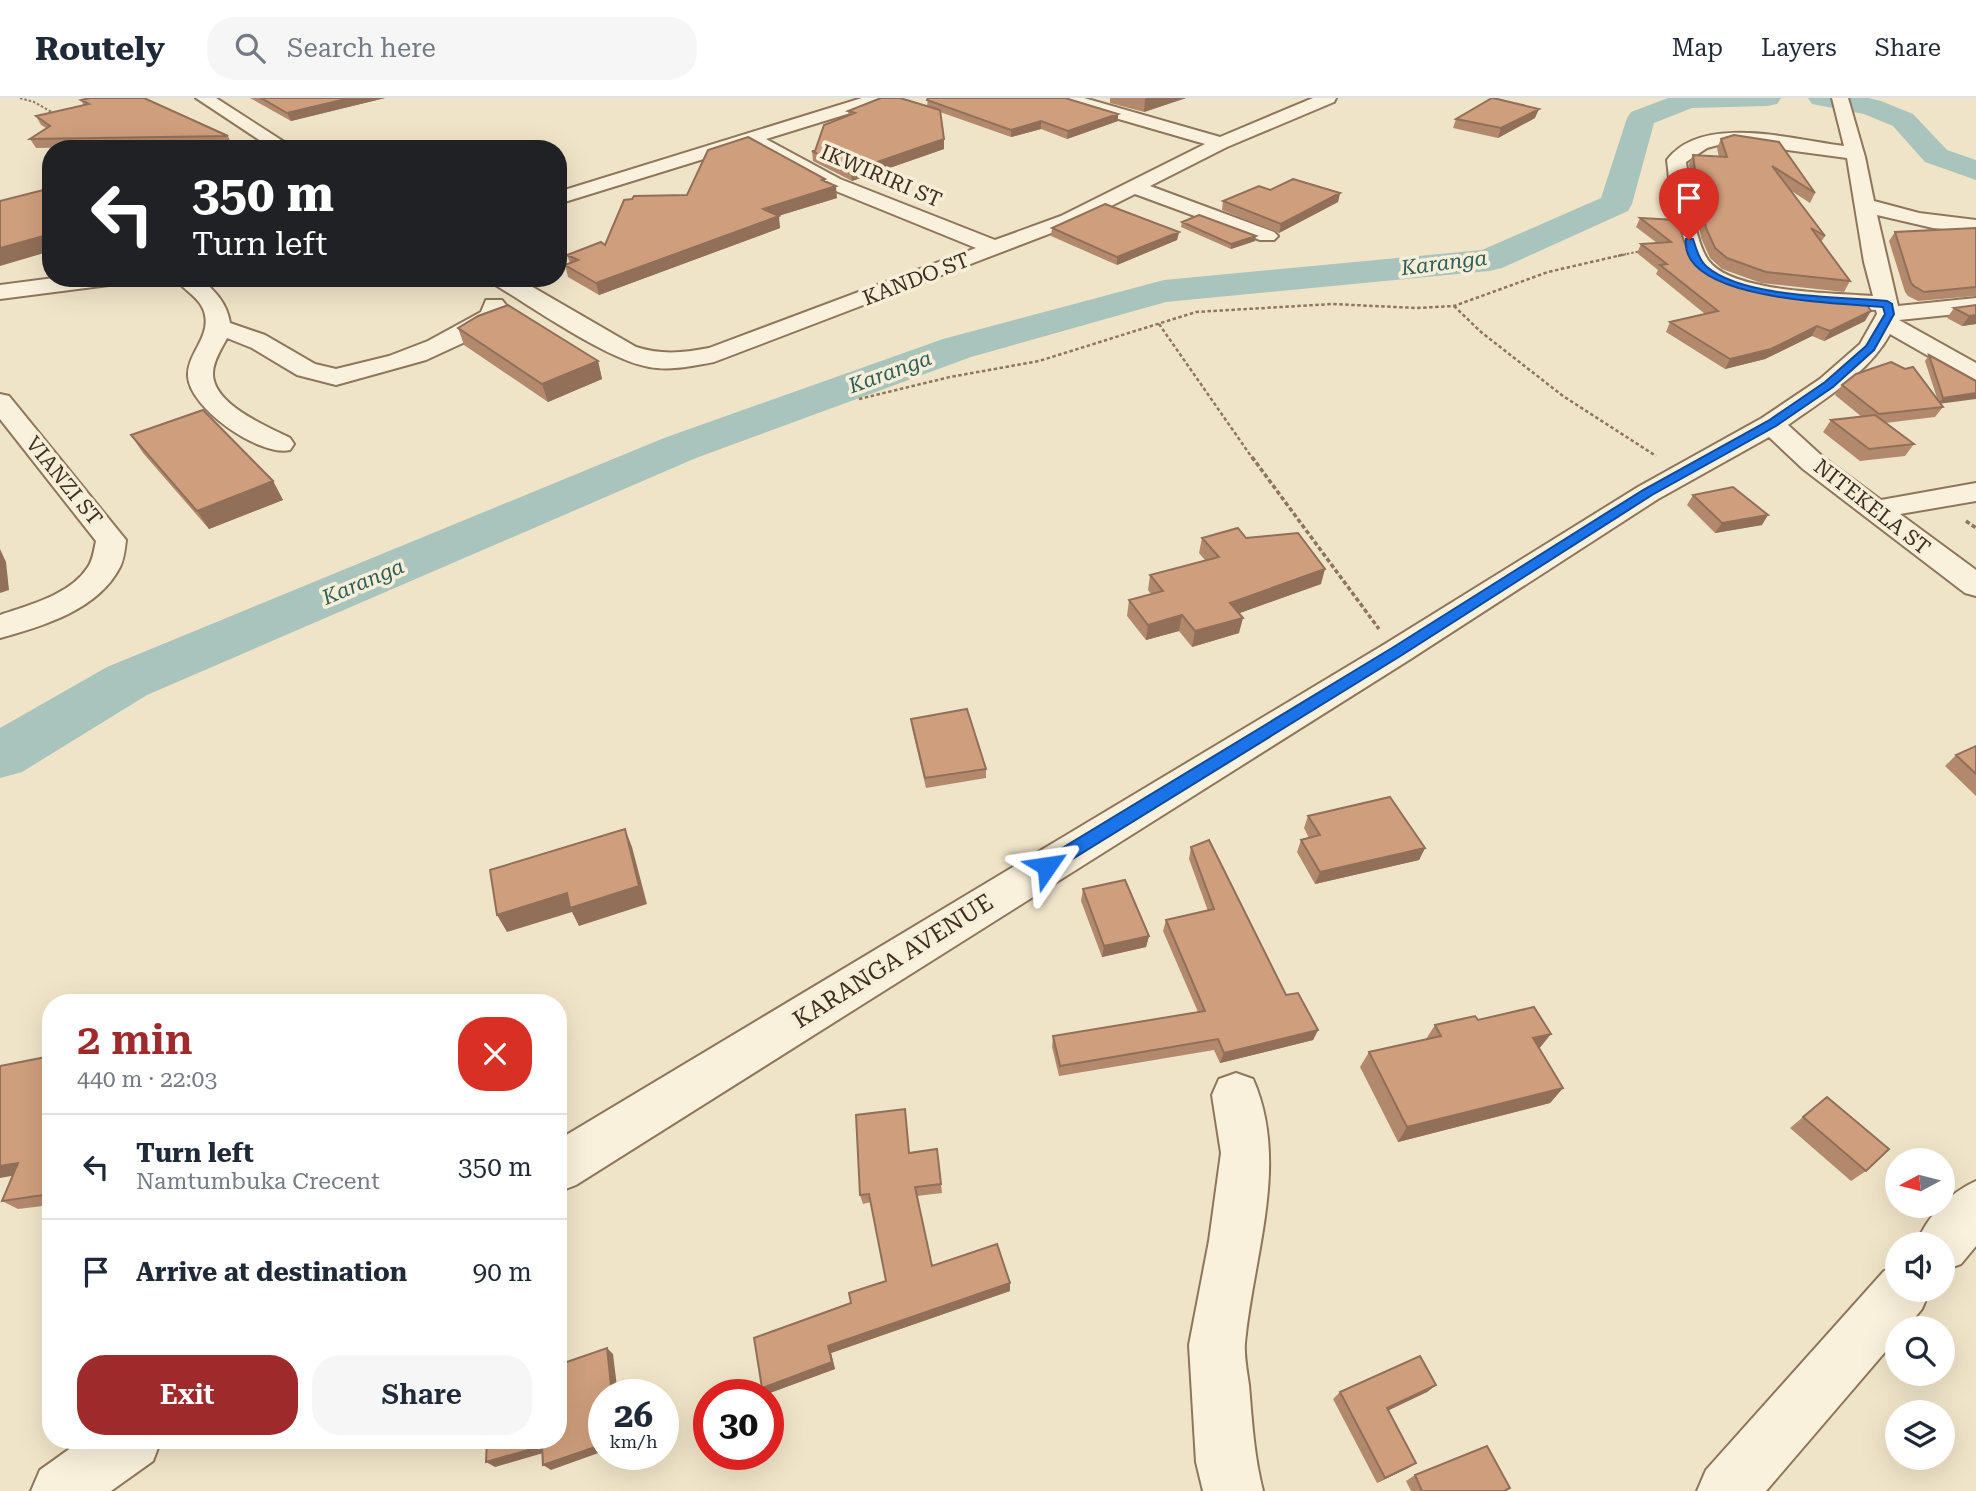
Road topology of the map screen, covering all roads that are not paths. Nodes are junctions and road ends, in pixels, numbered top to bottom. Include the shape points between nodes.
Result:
1 (204, 98) edge
2 (880, 98) edge
3 (1066, 98) edge
4 (1328, 98) edge
5 (1841, 105) edge
6 (752, 139) junction
7 (272, 140) edge
8 (1221, 143) junction
9 (1855, 153) junction
10 (1136, 188) junction
11 (567, 195) edge
12 (1864, 204) junction
13 (1970, 228) edge
14 (1267, 236) edge
15 (996, 248) junction
16 (42, 287) edge
17 (198, 287) edge
18 (515, 287) edge
19 (0, 292) edge
20 (494, 304) dead end
21 (1976, 305) edge
22 (1887, 313) junction
23 (220, 327) junction
24 (1976, 373) edge
25 (0, 402) edge
26 (1772, 424) junction
27 (280, 444) dead end
28 (1976, 492) edge
29 (1875, 510) junction
30 (1976, 586) edge
31 (0, 627) edge
32 (1236, 1095) dead end
33 (567, 1162) edge
34 (1976, 1207) edge
35 (1954, 1232) edge
36 (1892, 1302) edge
37 (119, 1449) edge
38 (61, 1491) edge
39 (1233, 1491) edge
40 (1727, 1491) edge

1 - 7 street
2 - 6 street
3 - 8 street
4 - 8 street, KANDO ST
5 - 9 street
6 - 11 street
6 - 15 street, IKWIRIRI ST via 833,183
8 - 10 street, KANDO ST
9 - 12 street
9 - 22 street via 1729,138 1709,138 1695,145 1676,160 1689,240 1704,269 1736,285
10 - 14 street
10 - 15 street, KANDO ST
12 - 13 street via 1896,215
12 - 22 street
15 - 18 street, KANDO ST via 760,339 684,360 652,360 627,352
16 - 19 street
17 - 23 street
20 - 23 street via 492,315 468,333 418,355 335,377 311,372 258,341
21 - 22 street
22 - 24 street
22 - 26 street, KARANGA AVENUE via 1870,348
23 - 27 street via 201,370 202,388 230,418
25 - 31 street, VIANZI ST via 111,540 105,566 88,586 54,607
26 - 29 street, NITEKELA ST via 1813,463
26 - 33 street, KARANGA AVENUE via 1648,492 1397,652
28 - 29 street
29 - 30 street, NITEKELA ST
32 - 39 street via 1246,1153 1216,1345 1226,1462
34 - 35 street
36 - 40 street
37 - 38 street

